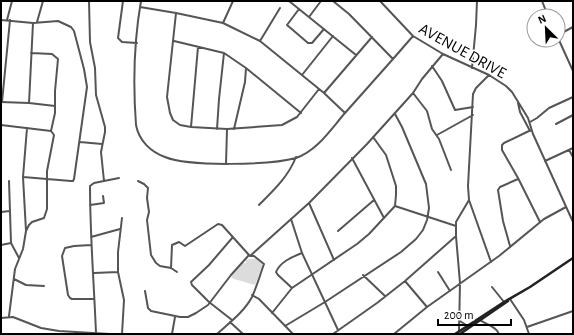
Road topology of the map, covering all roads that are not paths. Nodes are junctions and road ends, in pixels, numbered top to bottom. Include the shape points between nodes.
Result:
1 (12, 1) edge
2 (42, 1) edge
3 (89, 1) edge
4 (123, 1) edge
5 (141, 1) edge
6 (233, 1) edge
7 (289, 1) edge
8 (321, 1) edge
9 (333, 1) edge
10 (380, 1) edge
11 (477, 1) edge
12 (140, 7) junction
13 (280, 8) dead end
14 (299, 9) junction
15 (176, 13) junction
16 (310, 17) junction
17 (1, 20) edge
18 (8, 20) junction
19 (37, 22) junction
20 (33, 23) junction
21 (223, 24) junction
22 (324, 29) junction
23 (333, 36) junction
24 (413, 36) junction
25 (372, 37) junction
26 (174, 41) junction
27 (260, 41) junction
28 (136, 43) junction
29 (198, 46) junction
30 (563, 48) edge
31 (31, 53) junction
32 (224, 53) junction
33 (443, 54) junction
34 (356, 55) junction
35 (392, 59) junction
36 (432, 66) junction
37 (246, 68) junction
38 (472, 68) junction
39 (573, 71) edge
40 (302, 75) junction
41 (489, 75) junction
42 (320, 89) junction
43 (324, 93) junction
44 (414, 93) junction
45 (573, 97) edge
46 (518, 101) junction
47 (2, 102) edge
48 (29, 103) junction
49 (55, 106) junction
50 (473, 107) junction
51 (301, 113) junction
52 (345, 113) junction
53 (395, 113) junction
54 (473, 115) junction
55 (573, 115) edge
56 (530, 122) junction
57 (556, 124) dead end
58 (1, 125) edge
59 (191, 127) junction
60 (27, 128) junction
61 (217, 129) junction
62 (228, 129) junction
63 (234, 129) junction
64 (529, 130) junction
65 (51, 131) junction
66 (533, 134) junction
67 (437, 135) junction
68 (373, 137) junction
69 (80, 142) junction
70 (102, 144) junction
71 (573, 148) edge
72 (569, 150) junction
73 (573, 157) edge
74 (296, 158) junction
75 (352, 158) junction
76 (545, 161) junction
77 (226, 164) junction
78 (451, 170) dead end
79 (23, 177) junction
80 (119, 178) dead end
81 (518, 178) junction
82 (46, 179) junction
83 (9, 181) dead end
84 (104, 181) junction
85 (138, 181) dead end
86 (103, 196) dead end
87 (374, 200) junction
88 (469, 200) junction
89 (309, 204) junction
90 (90, 205) junction
91 (259, 205) dead end
92 (395, 206) junction
93 (566, 207) junction
94 (1, 212) edge
95 (10, 212) junction
96 (122, 218) dead end
97 (384, 218) junction
98 (428, 218) junction
99 (291, 219) junction
100 (540, 222) junction
101 (573, 222) edge
102 (456, 226) junction
103 (120, 230) junction
104 (26, 231) junction
105 (338, 231) dead end
106 (456, 236) junction
107 (91, 237) junction
108 (233, 237) junction
109 (11, 243) junction
110 (91, 245) junction
111 (1, 246) edge
112 (510, 246) junction
113 (302, 254) junction
114 (250, 255) junction
115 (1, 258) edge
116 (19, 258) junction
117 (573, 258) edge
118 (334, 260) junction
119 (491, 262) junction
120 (171, 268) junction
121 (118, 272) junction
122 (176, 272) dead end
123 (438, 272) dead end
124 (94, 274) junction
125 (312, 274) junction
126 (363, 275) junction
127 (14, 279) junction
128 (405, 281) junction
129 (460, 283) junction
130 (44, 286) dead end
131 (492, 286) dead end
132 (292, 288) junction
133 (145, 291) dead end
134 (450, 291) junction
135 (252, 295) junction
136 (385, 296) junction
137 (94, 299) junction
138 (510, 299) junction
139 (210, 302) junction
140 (325, 302) junction
141 (504, 302) junction
142 (427, 307) junction
143 (573, 311) edge
144 (272, 313) junction
145 (9, 316) junction
146 (175, 317) junction
147 (1, 318) edge
148 (232, 320) junction
149 (480, 320) junction
150 (460, 321) junction
151 (230, 322) junction
152 (285, 326) junction
153 (469, 326) junction
154 (527, 327) junction
155 (338, 331) junction
156 (460, 332) edge
157 (94, 333) edge
158 (110, 334) edge
159 (122, 334) edge
160 (172, 334) edge
161 (217, 334) edge
162 (243, 334) edge
163 (293, 334) edge
164 (333, 334) edge
165 (394, 334) edge
166 (455, 334) edge
167 (499, 334) edge
168 (529, 334) edge

1 - 18 street
2 - 19 street
3 - 70 street via 96,95 105,127
4 - 28 street via 118,38 122,42
5 - 12 street
6 - 21 street
7 - 14 street
8 - 16 street
9 - 25 street
10 - 24 street, AVENUE DRIVE
11 - 38 street
12 - 15 street
12 - 28 street
13 - 27 street
14 - 16 street
14 - 22 street via 288,26 308,43 312,43
15 - 21 street
15 - 26 street
16 - 22 street
17 - 18 street
18 - 20 street
18 - 47 street
19 - 20 street
19 - 69 street via 58,21 74,31 86,87
20 - 31 street
21 - 27 street
22 - 23 street
23 - 34 street
23 - 40 street
24 - 33 street, AVENUE DRIVE
24 - 35 street
25 - 34 street
25 - 35 street
26 - 29 street
26 - 59 street via 168,106 173,120 180,125
27 - 40 street
28 - 77 street via 136,125 143,142 166,158
29 - 32 street
29 - 59 street
30 - 39 street
31 - 48 street
31 - 49 street via 52,54 58,59
32 - 37 street
32 - 61 street
33 - 36 street
33 - 38 street, AVENUE DRIVE
34 - 43 street
35 - 52 street
36 - 44 street
36 - 50 street via 455,110
37 - 51 street
37 - 63 street
38 - 41 street, AVENUE DRIVE
40 - 42 street
41 - 46 street, AVENUE DRIVE via 506,86
41 - 50 street via 474,91
42 - 43 street
42 - 51 street
43 - 52 street
44 - 53 street
44 - 67 street via 425,108
45 - 56 street via 549,108
46 - 56 street
46 - 64 street via 520,112
47 - 48 street
48 - 49 street
49 - 65 street
50 - 54 street
51 - 63 street via 282,125
52 - 74 street via 322,139
53 - 68 street
53 - 98 street via 426,184
54 - 67 street
54 - 88 street
55 - 57 street
56 - 66 street
58 - 60 street
59 - 61 street
60 - 65 street
60 - 79 street
61 - 62 street
62 - 63 street
62 - 77 street
64 - 66 street
64 - 81 street via 502,145 502,150
65 - 82 street via 54,135
66 - 76 street
67 - 78 street
68 - 75 street
68 - 92 street via 386,155 396,186
69 - 70 street
69 - 82 street via 73,181
70 - 84 street via 100,152
71 - 72 street
72 - 73 street
72 - 76 street
74 - 77 street
74 - 91 street via 283,181
75 - 87 street
75 - 89 street
76 - 93 street
79 - 82 street
79 - 104 street
80 - 84 street
81 - 100 street
81 - 112 street via 498,190
82 - 104 street via 47,209 44,218 32,222
83 - 95 street
84 - 90 street via 90,186
85 - 120 street via 148,188 147,220 151,255 160,266
86 - 90 street via 104,203
87 - 97 street
87 - 105 street
88 - 102 street
88 - 119 street
89 - 99 street
89 - 118 street
90 - 107 street
92 - 97 street
92 - 98 street
93 - 100 street
93 - 101 street
94 - 95 street
95 - 109 street
96 - 103 street
97 - 118 street via 357,244
98 - 102 street
98 - 126 street via 416,239
99 - 113 street
99 - 114 street
100 - 112 street
102 - 106 street
103 - 107 street
103 - 121 street
104 - 116 street
106 - 128 street
106 - 129 street
107 - 110 street
108 - 114 street
108 - 120 street via 218,224 185,246 179,242 173,244
108 - 139 street via 191,282
109 - 111 street
109 - 116 street
110 - 124 street
110 - 137 street via 65,248 62,256 70,298
111 - 115 street
112 - 119 street
113 - 125 street
113 - 132 street via 286,261 276,272
114 - 135 street via 264,264
114 - 139 street
116 - 127 street
117 - 138 main road
118 - 125 street
119 - 129 street
120 - 122 street
121 - 124 street
121 - 159 street via 124,300
123 - 134 street
124 - 137 street
125 - 132 street
125 - 140 street
126 - 136 street
126 - 140 street
127 - 130 street via 26,284
127 - 145 street
128 - 136 street
128 - 142 street
129 - 134 street
129 - 150 street
131 - 141 street
132 - 144 street
133 - 146 street via 148,308 151,311
134 - 142 street
135 - 144 street
135 - 148 street
136 - 155 street
137 - 157 street
138 - 141 main road
138 - 149 main road
138 - 154 street
139 - 146 street via 188,317
139 - 148 street
140 - 152 street
140 - 155 street
141 - 153 main road
142 - 165 street
143 - 154 street
144 - 152 street
145 - 147 street
145 - 157 street via 41,328
146 - 160 street
148 - 151 street
149 - 153 main road
149 - 167 street via 495,327
150 - 153 street
150 - 156 street
151 - 161 street
151 - 162 street
152 - 163 street
153 - 156 main road
154 - 168 street
155 - 164 street
156 - 166 main road
157 - 158 street

